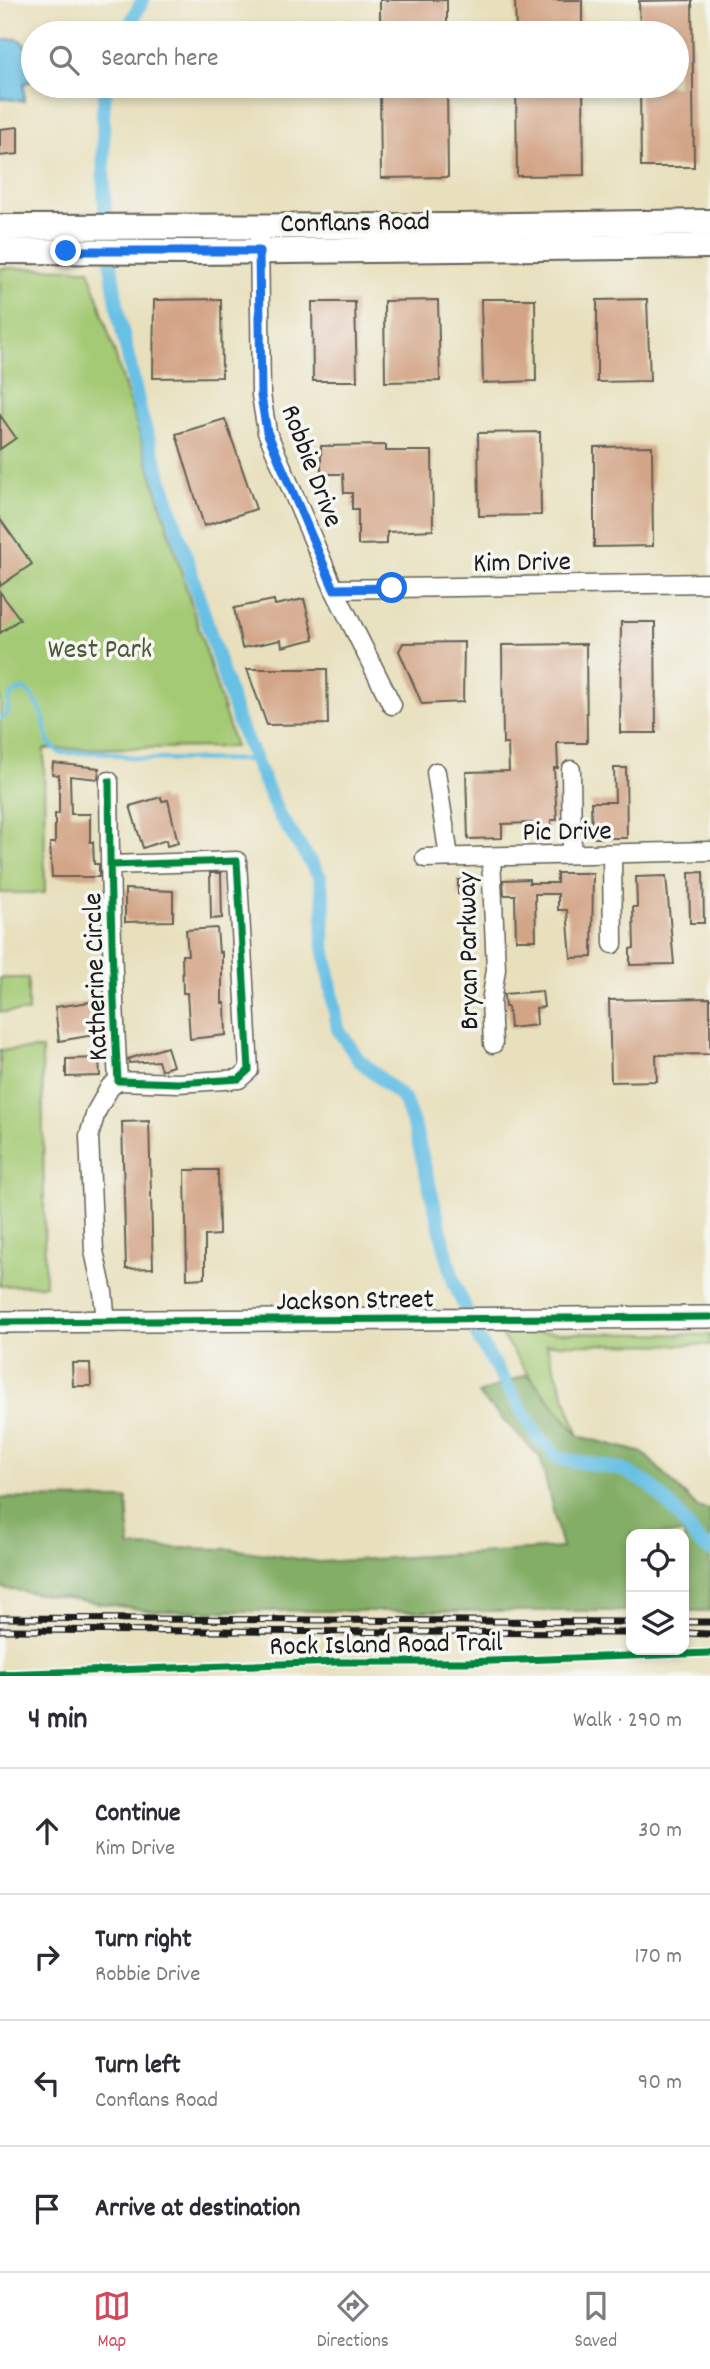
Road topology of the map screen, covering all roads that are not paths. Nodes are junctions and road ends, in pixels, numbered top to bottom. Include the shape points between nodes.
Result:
1 (710, 222) edge
2 (0, 227) edge
3 (634, 235) junction
4 (259, 239) junction
5 (710, 246) edge
6 (0, 251) edge
7 (710, 583) edge
8 (334, 589) junction
9 (392, 705) dead end
10 (571, 770) dead end
11 (436, 772) dead end
12 (109, 781) dead end
13 (710, 851) edge
14 (572, 854) junction
15 (612, 854) junction
16 (449, 857) junction
17 (491, 857) junction
18 (425, 858) dead end
19 (110, 865) junction
20 (613, 944) dead end
21 (494, 1044) dead end
22 (118, 1081) junction
23 (710, 1317) edge
24 (0, 1322) edge
25 (106, 1322) junction

1 - 3 main road, Conflans Road
2 - 4 main road, Conflans Road via 139,226
3 - 4 main road, Conflans Road
3 - 5 main road, Conflans Road
4 - 6 main road, Conflans Road via 142,251
4 - 8 street, Robbie Drive via 261,396 267,432
7 - 8 street, Kim Drive
8 - 9 street, Robbie Drive
10 - 14 street
11 - 16 street
12 - 19 street, Katherine Circle
13 - 15 street, Pic Drive
14 - 15 street, Pic Drive
14 - 17 street, Pic Drive
15 - 20 street
16 - 17 street, Pic Drive
16 - 18 street, Pic Drive
17 - 21 street, Bryan Parkway
19 - 22 street, Katherine Circle
19 - 22 street, Katherine Circle via 237,861 248,1070 239,1079
22 - 25 street, Katherine Circle via 96,1112 89,1136 94,1251
23 - 25 street, Jackson Street
24 - 25 street, Jackson Street

